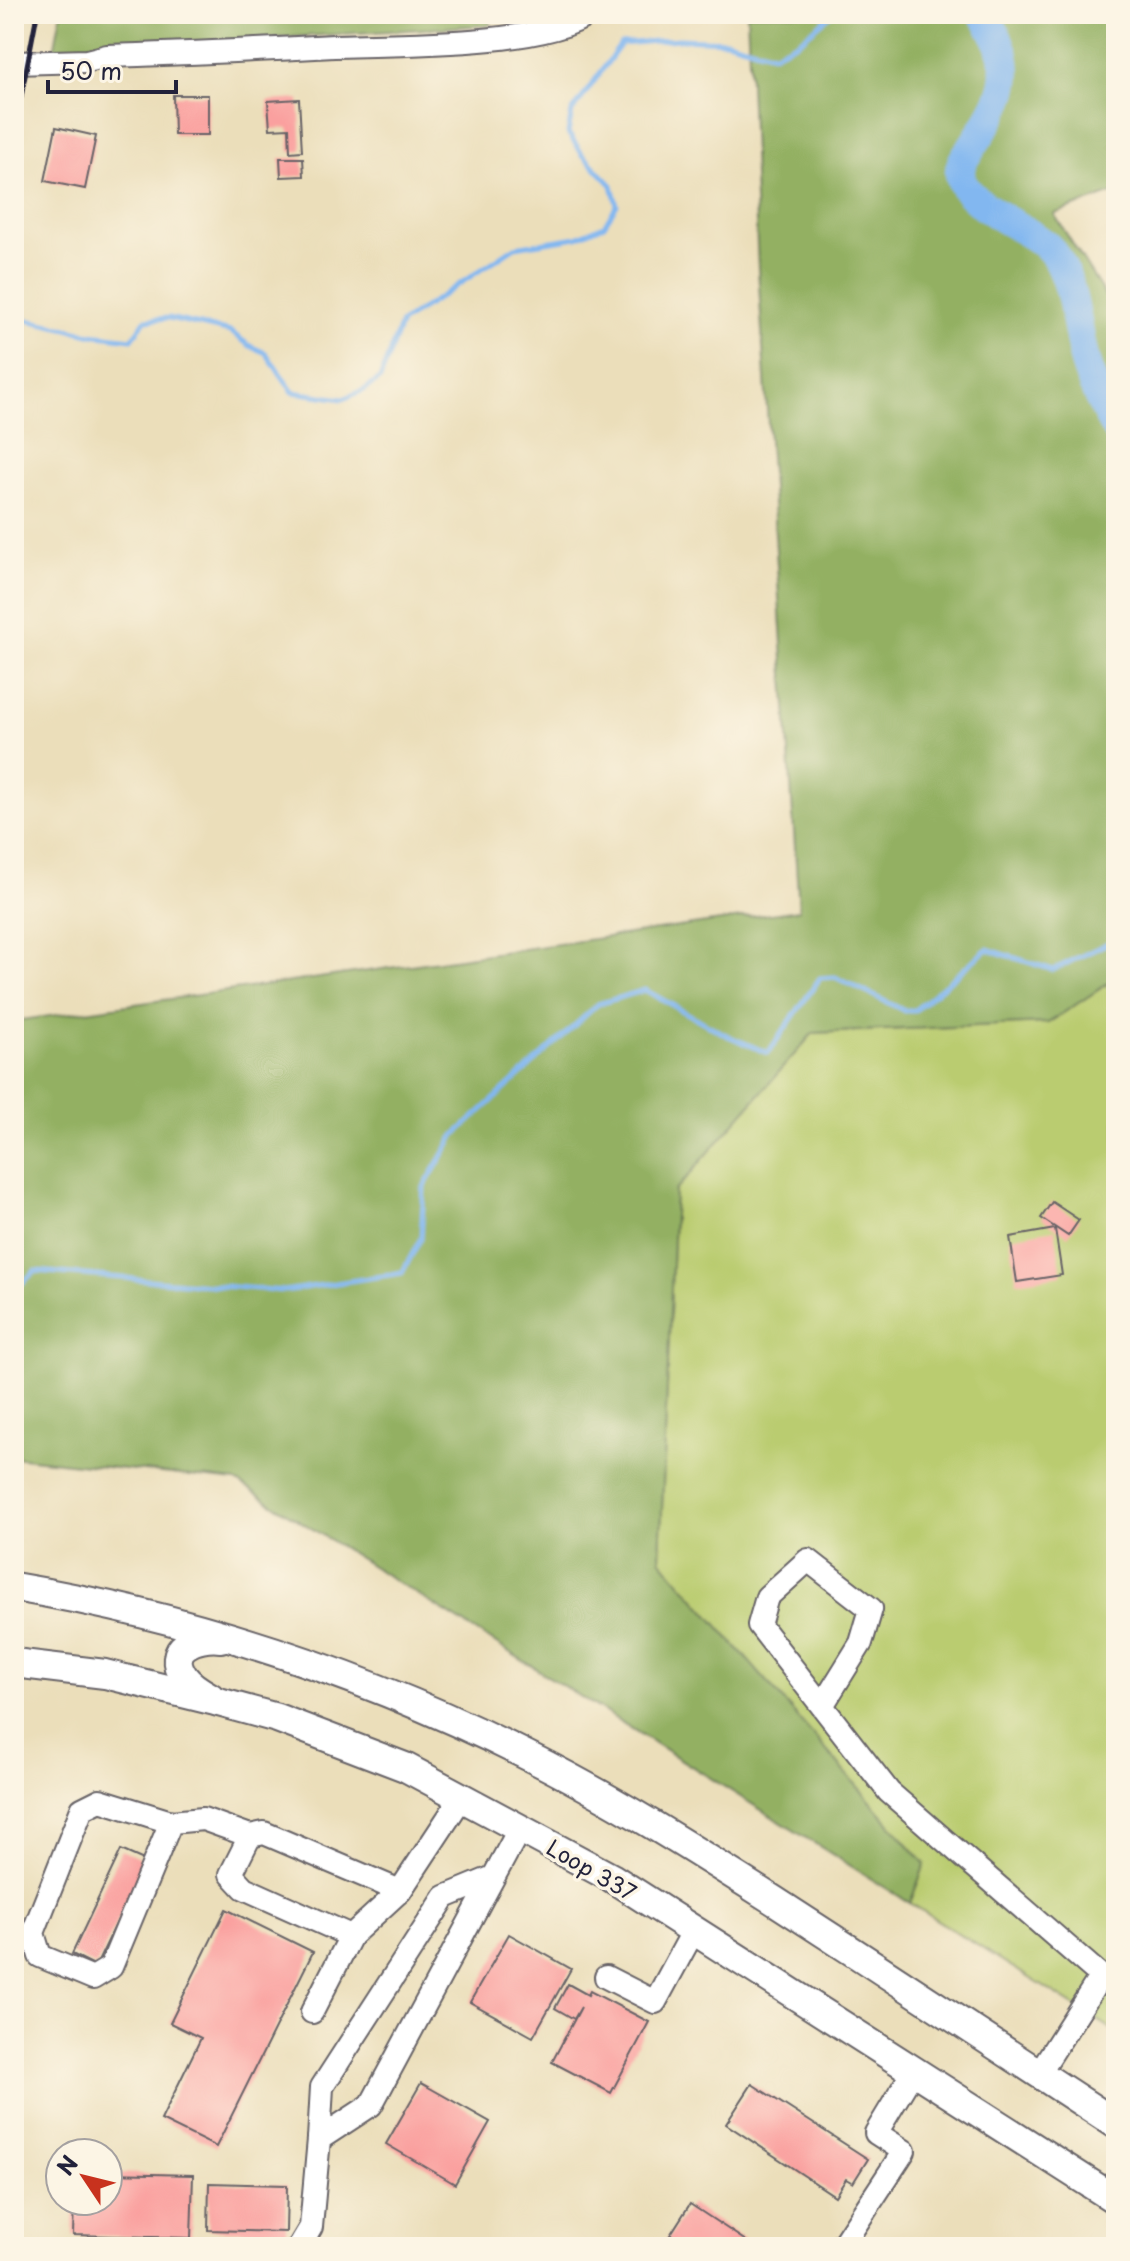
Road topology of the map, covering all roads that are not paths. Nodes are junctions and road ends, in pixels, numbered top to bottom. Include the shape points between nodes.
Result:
1 (588, 14) edge
2 (14, 52) edge
3 (107, 56) junction
4 (14, 63) edge
5 (14, 1587) edge
6 (245, 1641) junction
7 (14, 1663) edge
8 (215, 1701) junction
9 (822, 1706) junction
10 (462, 1797) junction
11 (171, 1822) junction
12 (520, 1828) junction
13 (250, 1836) junction
14 (491, 1878) junction
15 (400, 1891) junction
16 (694, 1930) junction
17 (351, 1936) junction
18 (606, 1977) dead end
19 (1109, 1978) edge
20 (312, 2012) dead end
21 (914, 2070) junction
22 (1039, 2073) junction
23 (1116, 2124) edge
24 (319, 2139) junction
25 (1116, 2200) edge
26 (299, 2247) edge
27 (841, 2247) edge

1 - 3 street via 574,24 484,39
2 - 3 street via 88,50
3 - 4 street
5 - 6 main road
6 - 8 main road via 200,1638 180,1652 185,1680
6 - 22 main road via 338,1672 528,1756 726,1871
7 - 8 main road, Loop 337 via 105,1674
8 - 10 main road, Loop 337 via 391,1761
9 - 9 street via 759,1625 767,1597 808,1560 871,1609 861,1643
9 - 19 street via 889,1792
10 - 12 main road, Loop 337
10 - 15 street
11 - 11 street via 100,1800 82,1809 33,1933 40,1956 93,1978 111,1967
11 - 13 street via 203,1819
12 - 14 street
12 - 16 main road, Loop 337
13 - 15 street via 264,1833
13 - 17 street via 231,1874 244,1888
14 - 24 street via 371,2105
14 - 24 street via 445,1897 322,2087
15 - 17 street
16 - 18 street via 655,2002
16 - 21 main road, Loop 337
17 - 20 street
19 - 22 street
21 - 25 main road, Loop 337
21 - 27 street via 876,2133 904,2151
22 - 23 main road
24 - 26 street via 311,2227

